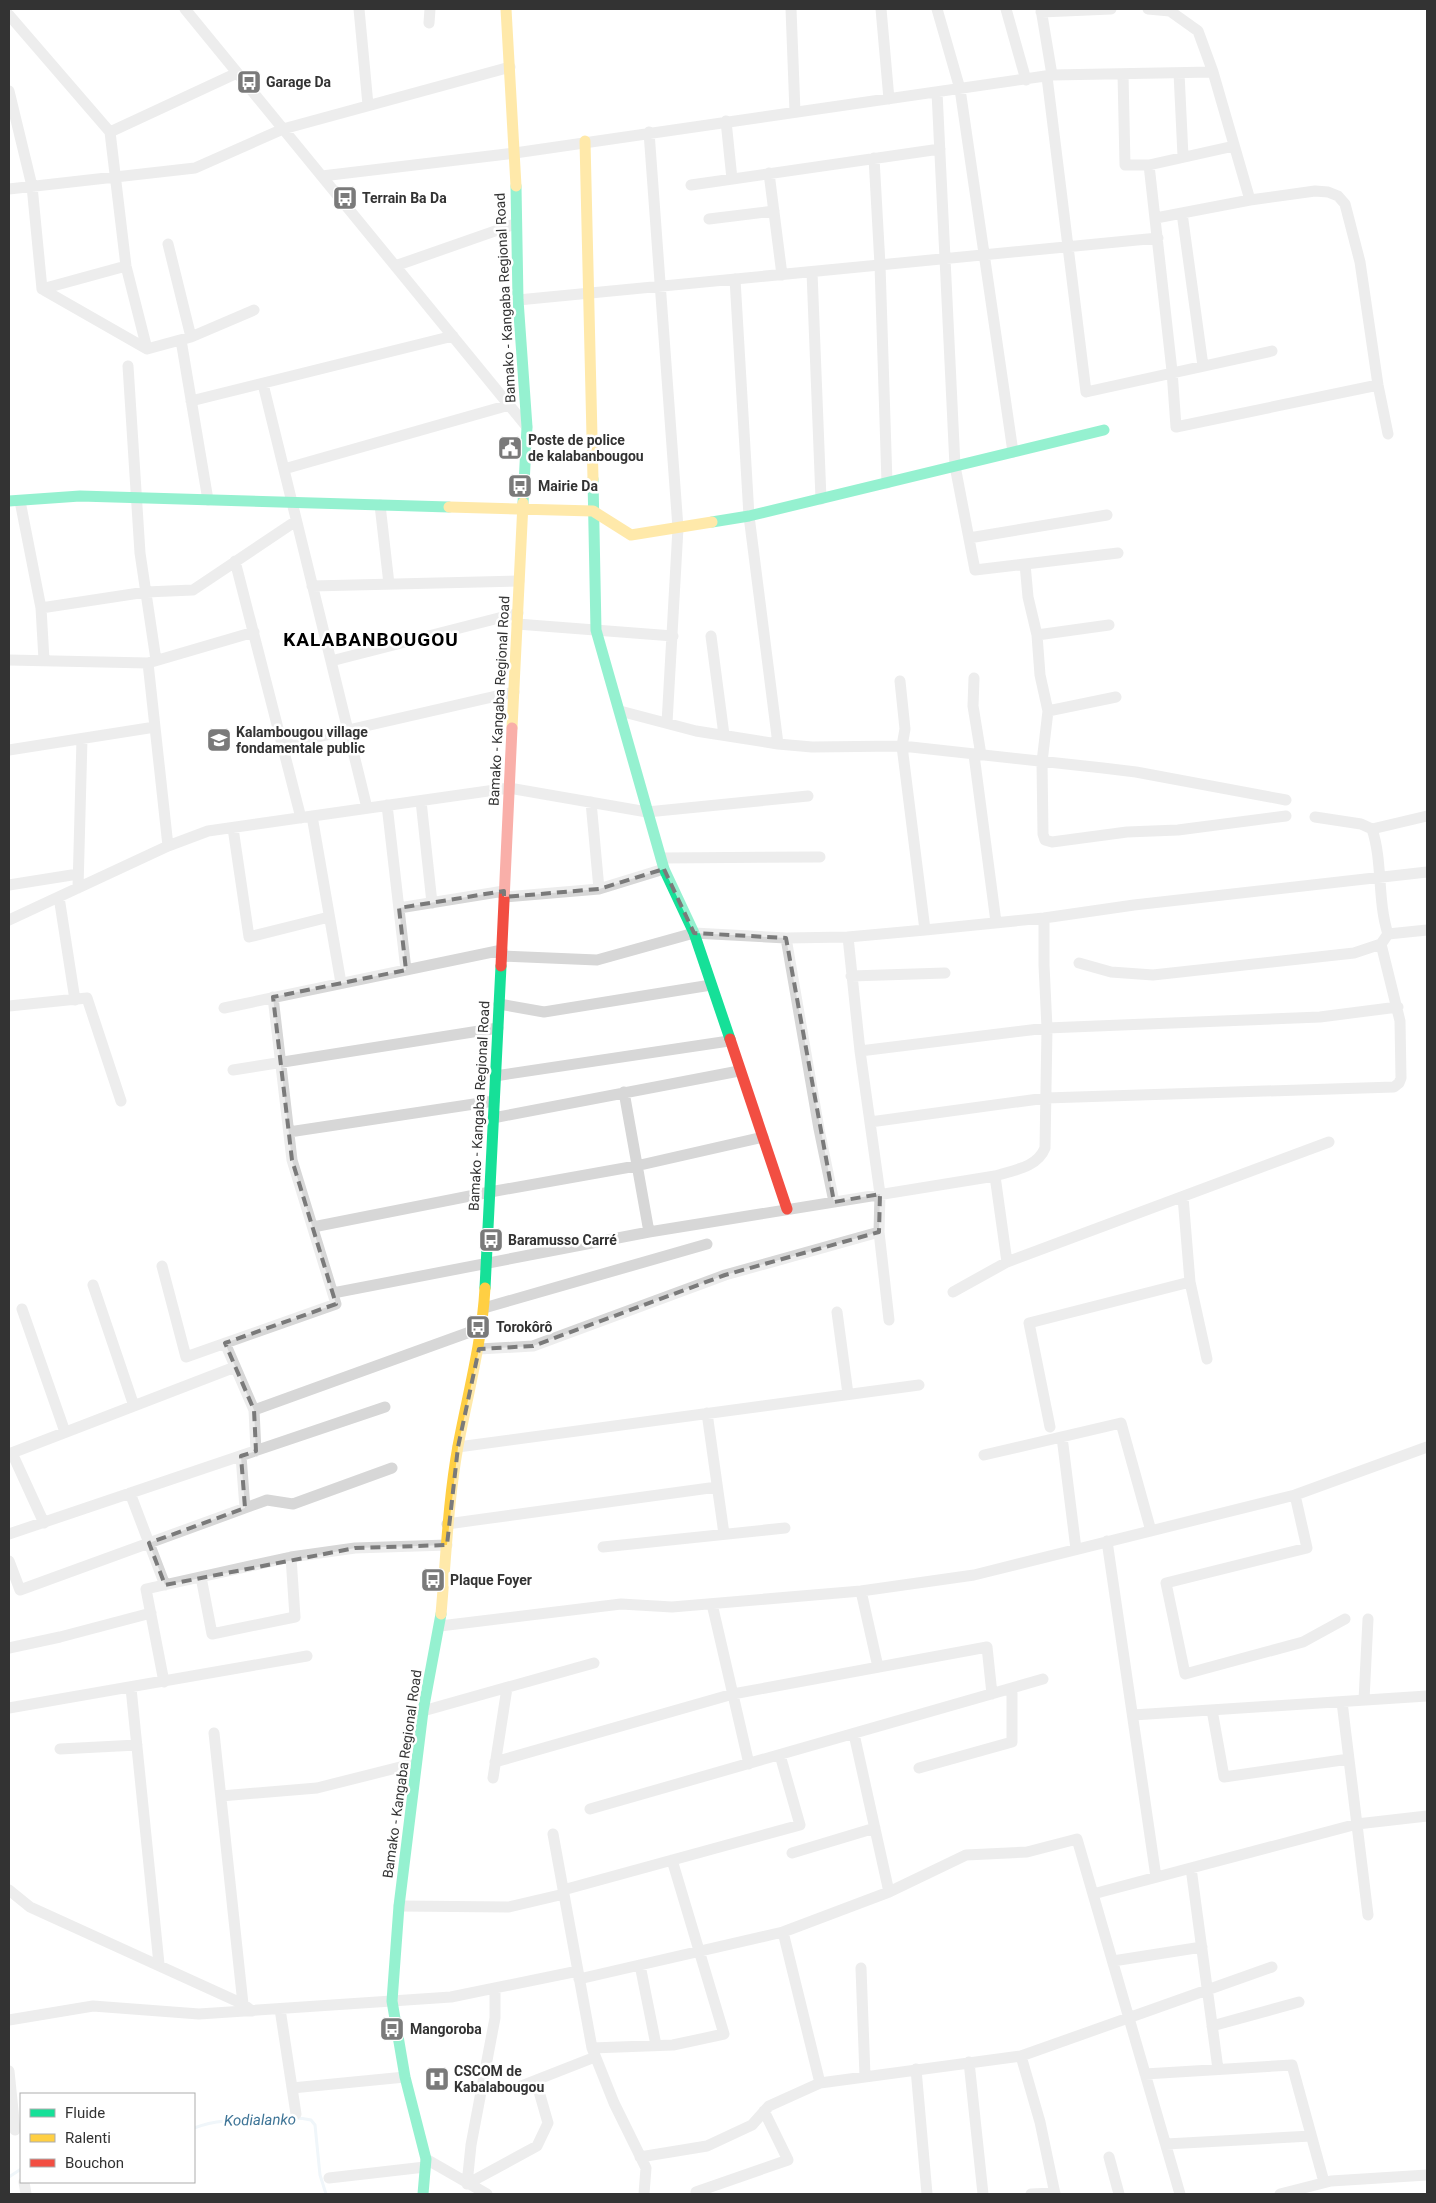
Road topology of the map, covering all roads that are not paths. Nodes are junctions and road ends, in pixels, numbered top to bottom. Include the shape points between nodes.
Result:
1 (185, 9) edge
2 (359, 9) edge
3 (430, 9) edge
4 (506, 9) edge
5 (791, 9) edge
6 (881, 9) edge
7 (937, 9) edge
8 (1006, 9) edge
9 (1111, 9) edge
10 (1148, 9) edge
11 (1041, 10) edge
12 (9, 15) edge
13 (429, 22) dead end
14 (510, 67) junction
15 (1213, 72) junction
16 (237, 73) junction
17 (1179, 73) junction
18 (1123, 74) junction
19 (1049, 76) junction
20 (1026, 80) junction
21 (960, 89) junction
22 (9, 91) edge
23 (937, 92) junction
24 (888, 99) junction
25 (368, 105) junction
26 (795, 112) junction
27 (726, 122) junction
28 (283, 129) junction
29 (110, 132) junction
30 (649, 132) junction
31 (585, 141) junction
32 (1234, 146) junction
33 (940, 149) junction
34 (515, 153) junction
35 (1184, 156) junction
36 (874, 158) junction
37 (1149, 165) junction
38 (769, 173) junction
39 (322, 176) junction
40 (116, 177) junction
41 (732, 179) junction
42 (691, 184) dead end
43 (32, 186) junction
44 (9, 189) edge
45 (1250, 200) junction
46 (774, 211) junction
47 (1182, 213) junction
48 (1156, 218) junction
49 (709, 219) dead end
50 (515, 224) junction
51 (1158, 238) junction
52 (168, 244) dead end
53 (1068, 247) junction
54 (984, 255) junction
55 (945, 259) junction
56 (880, 265) junction
57 (126, 266) junction
58 (395, 266) junction
59 (812, 272) junction
60 (782, 274) junction
61 (735, 279) junction
62 (660, 286) junction
63 (42, 289) junction
64 (588, 293) junction
65 (518, 300) junction
66 (254, 310) dead end
67 (453, 336) junction
68 (186, 338) junction
69 (147, 349) junction
70 (1272, 351) dead end
71 (128, 366) dead end
72 (1203, 366) junction
73 (1172, 371) junction
74 (263, 384) junction
75 (1378, 385) junction
76 (191, 401) junction
77 (509, 405) junction
78 (527, 427) junction
79 (1104, 430) dead end
80 (1388, 434) dead end
81 (1013, 452) junction
82 (955, 466) junction
83 (284, 469) junction
84 (887, 483) junction
85 (136, 498) junction
86 (821, 499) junction
87 (208, 500) junction
88 (14, 501) edge
89 (292, 502) junction
90 (380, 505) junction
91 (523, 509) junction
92 (593, 511) junction
93 (749, 516) junction
94 (1107, 516) dead end
95 (296, 520) junction
96 (678, 528) junction
97 (969, 538) junction
98 (1118, 553) dead end
99 (235, 561) junction
100 (1025, 564) junction
101 (520, 581) junction
102 (389, 584) junction
103 (312, 586) junction
104 (146, 592) junction
105 (40, 608) junction
106 (518, 618) junction
107 (1109, 625) dead end
108 (596, 630) junction
109 (254, 632) junction
110 (1036, 635) junction
111 (673, 636) junction
112 (711, 636) dead end
113 (9, 660) edge
114 (44, 660) junction
115 (331, 661) junction
116 (152, 662) junction
117 (974, 678) dead end
118 (900, 681) dead end
119 (514, 692) junction
120 (1116, 696) dead end
121 (620, 711) junction
122 (1048, 711) junction
123 (667, 723) junction
124 (155, 727) junction
125 (348, 730) junction
126 (724, 735) junction
127 (82, 739) junction
128 (778, 744) junction
129 (282, 745) junction
130 (902, 746) junction
131 (9, 750) edge
132 (978, 755) junction
133 (1042, 762) junction
134 (509, 788) junction
135 (808, 796) dead end
136 (1286, 800) dead end
137 (421, 801) junction
138 (591, 802) junction
139 (387, 805) junction
140 (367, 808) junction
141 (647, 812) junction
142 (1286, 816) dead end
143 (1427, 816) edge
144 (307, 817) junction
145 (1315, 817) dead end
146 (233, 828) junction
147 (1372, 829) junction
148 (168, 846) junction
149 (820, 857) dead end
150 (662, 864) junction
151 (1427, 872) edge
152 (78, 874) junction
153 (1378, 877) junction
154 (9, 885) edge
155 (78, 888) junction
156 (599, 889) junction
157 (504, 894) junction
158 (59, 897) junction
159 (432, 903) junction
160 (399, 908) junction
161 (330, 917) junction
162 (1044, 918) junction
163 (9, 920) edge
164 (996, 922) junction
165 (926, 930) junction
166 (1427, 930) edge
167 (694, 933) junction
168 (848, 937) junction
169 (786, 938) junction
170 (1385, 939) junction
171 (501, 953) junction
172 (1079, 963) dead end
173 (406, 970) junction
174 (945, 973) dead end
175 (851, 976) junction
176 (341, 983) junction
177 (711, 985) junction
178 (273, 997) junction
179 (75, 1000) junction
180 (499, 1004) junction
181 (9, 1006) edge
182 (1398, 1007) junction
183 (224, 1008) dead end
184 (498, 1028) junction
185 (1047, 1028) junction
186 (730, 1040) junction
187 (860, 1051) junction
188 (281, 1063) junction
189 (234, 1070) dead end
190 (739, 1071) junction
191 (495, 1076) junction
192 (624, 1092) junction
193 (1046, 1098) junction
194 (121, 1100) dead end
195 (494, 1101) junction
196 (493, 1118) junction
197 (870, 1122) junction
198 (289, 1132) junction
199 (763, 1137) junction
200 (1328, 1142) dead end
201 (636, 1166) junction
202 (995, 1176) junction
203 (490, 1192) junction
204 (880, 1194) junction
205 (1183, 1197) junction
206 (834, 1202) junction
207 (787, 1209) junction
208 (313, 1227) junction
209 (649, 1232) junction
210 (879, 1232) junction
211 (707, 1244) dead end
212 (1007, 1262) junction
213 (486, 1263) junction
214 (162, 1266) dead end
215 (1190, 1282) junction
216 (93, 1285) dead end
217 (953, 1292) dead end
218 (333, 1293) junction
219 (484, 1308) junction
220 (22, 1309) dead end
221 (837, 1312) dead end
222 (889, 1320) dead end
223 (481, 1328) junction
224 (225, 1343) junction
225 (479, 1350) junction
226 (1208, 1359) dead end
227 (235, 1367) junction
228 (919, 1384) dead end
229 (848, 1394) junction
230 (134, 1406) junction
231 (385, 1407) dead end
232 (254, 1410) junction
233 (707, 1413) junction
234 (1050, 1426) dead end
235 (65, 1432) junction
236 (1062, 1437) junction
237 (458, 1447) junction
238 (1427, 1447) edge
239 (256, 1450) junction
240 (11, 1453) edge
241 (984, 1455) dead end
242 (242, 1456) junction
243 (392, 1468) dead end
244 (718, 1487) junction
245 (130, 1493) junction
246 (1295, 1495) junction
247 (246, 1508) junction
248 (44, 1523) junction
249 (447, 1524) junction
250 (785, 1528) dead end
251 (1151, 1531) junction
252 (9, 1534) edge
253 (724, 1534) junction
254 (1108, 1542) junction
255 (149, 1543) junction
256 (447, 1545) junction
257 (602, 1547) dead end
258 (1076, 1549) junction
259 (291, 1557) junction
260 (9, 1560) edge
261 (201, 1577) junction
262 (165, 1585) junction
263 (862, 1592) junction
264 (712, 1604) junction
265 (151, 1613) junction
266 (1345, 1619) dead end
267 (1368, 1619) dead end
268 (440, 1626) junction
269 (9, 1648) edge
270 (307, 1656) dead end
271 (594, 1664) dead end
272 (878, 1667) junction
273 (1043, 1679) dead end
274 (164, 1682) junction
275 (132, 1688) junction
276 (507, 1688) junction
277 (1012, 1688) junction
278 (733, 1694) junction
279 (992, 1694) junction
280 (1427, 1696) edge
281 (1364, 1700) junction
282 (1342, 1702) junction
283 (9, 1708) edge
284 (1212, 1710) junction
285 (423, 1711) junction
286 (1132, 1715) junction
287 (214, 1734) dead end
288 (854, 1734) junction
289 (137, 1745) junction
290 (60, 1749) dead end
291 (780, 1755) junction
292 (1349, 1759) junction
293 (495, 1762) junction
294 (416, 1763) junction
295 (749, 1764) junction
296 (919, 1768) dead end
297 (492, 1778) dead end
298 (221, 1796) junction
299 (590, 1809) dead end
300 (1427, 1816) edge
301 (1357, 1824) junction
302 (875, 1828) junction
303 (553, 1834) dead end
304 (792, 1853) dead end
305 (672, 1860) junction
306 (1191, 1868) junction
307 (1156, 1877) junction
308 (9, 1890) edge
309 (564, 1892) junction
310 (889, 1892) junction
311 (1093, 1894) junction
312 (399, 1906) junction
313 (1368, 1914) dead end
314 (783, 1932) junction
315 (1202, 1946) junction
316 (699, 1951) junction
317 (1113, 1961) junction
318 (159, 1964) junction
319 (640, 1965) junction
320 (1272, 1967) dead end
321 (862, 1968) dead end
322 (579, 1975) junction
323 (494, 1988) junction
324 (1208, 1990) junction
325 (392, 2001) junction
326 (1299, 2002) dead end
327 (248, 2007) junction
328 (280, 2009) junction
329 (1129, 2018) junction
330 (9, 2020) edge
331 (1212, 2026) junction
332 (656, 2045) junction
333 (594, 2052) junction
334 (1021, 2056) junction
335 (969, 2062) junction
336 (1218, 2069) junction
337 (916, 2070) junction
338 (9, 2071) edge
339 (1145, 2074) junction
340 (865, 2076) junction
341 (405, 2077) junction
342 (536, 2081) junction
343 (820, 2083) junction
344 (521, 2086) dead end
345 (292, 2088) junction
346 (764, 2111) junction
347 (296, 2114) dead end
348 (15, 2130) dead end
349 (1311, 2136) junction
350 (1166, 2144) junction
351 (640, 2157) junction
352 (1109, 2157) dead end
353 (425, 2163) junction
354 (1427, 2175) edge
355 (329, 2178) dead end
356 (1324, 2182) junction
357 (467, 2184) junction
358 (423, 2194) edge
359 (487, 2194) edge
360 (644, 2194) edge
361 (696, 2194) edge
362 (927, 2194) edge
363 (983, 2194) edge
364 (1032, 2194) edge
365 (1055, 2194) edge
366 (1118, 2194) edge
367 (1180, 2194) edge
368 (1280, 2194) edge

1 - 16 street
2 - 25 street
3 - 13 street
4 - 14 street, Bamako - Kangaba Regional Road
5 - 26 street
6 - 24 street
7 - 21 street
8 - 20 street
9 - 11 street
10 - 15 street via 1170,11 1198,30
11 - 19 street
12 - 29 street
14 - 25 street
14 - 34 street, Bamako - Kangaba Regional Road
15 - 17 street
15 - 32 street
16 - 28 street
16 - 29 street
17 - 18 street
17 - 35 street
18 - 19 street
18 - 37 street via 1125,165
19 - 20 street
19 - 53 street
20 - 21 street
21 - 23 street
21 - 54 street
22 - 43 street
23 - 24 street
23 - 33 street
24 - 26 street
25 - 28 street
26 - 27 street
27 - 30 street
27 - 41 street
28 - 39 street
28 - 40 street via 195,168
29 - 40 street
30 - 31 street
30 - 62 street
31 - 34 street
31 - 64 street
32 - 35 street
32 - 45 street
33 - 36 street
33 - 55 street
34 - 39 street
34 - 50 street, Bamako - Kangaba Regional Road
35 - 37 street
36 - 38 street
36 - 56 street
37 - 48 street
38 - 41 street
38 - 46 street
39 - 58 street
40 - 43 street
40 - 57 street
41 - 42 street
43 - 44 street
43 - 63 street
45 - 47 street
45 - 75 street via 1314,190 1338,196 1345,204 1360,262
46 - 49 street
46 - 60 street
47 - 48 street
47 - 72 street
48 - 51 street
50 - 58 street
50 - 65 street, Bamako - Kangaba Regional Road
51 - 53 street
51 - 73 street
52 - 68 street
53 - 54 street
53 - 73 street via 1086,392
54 - 55 street
54 - 81 street
55 - 56 street
55 - 82 street
56 - 59 street
56 - 84 street
57 - 63 street
57 - 69 street
58 - 67 street
59 - 60 street
59 - 86 street
60 - 61 street
61 - 62 street
61 - 93 street
62 - 64 street
62 - 96 street
63 - 69 street
64 - 65 street
64 - 92 street
65 - 78 street, Bamako - Kangaba Regional Road
66 - 68 street
67 - 74 street
67 - 77 street
68 - 69 street
68 - 76 street
70 - 72 street
71 - 85 street
72 - 73 street
73 - 75 street via 1176,427
74 - 76 street
74 - 83 street
75 - 80 street
76 - 87 street
77 - 78 street
77 - 83 street
78 - 91 street, Bamako - Kangaba Regional Road
79 - 81 street
81 - 82 street
82 - 84 street
82 - 97 street
83 - 89 street
84 - 86 street
85 - 87 street
85 - 88 street via 80,496
85 - 104 street
86 - 93 street
87 - 89 street
88 - 105 street
89 - 90 street
89 - 95 street
90 - 91 street
90 - 102 street
91 - 92 street
91 - 101 street, Bamako - Kangaba Regional Road
92 - 96 street via 631,535
92 - 108 street
93 - 96 street
93 - 128 street
94 - 97 street
95 - 99 street
95 - 103 street
96 - 111 street
97 - 100 street via 975,570
98 - 100 street
99 - 104 street via 193,590
99 - 109 street
100 - 110 street
101 - 102 street
101 - 106 street, Bamako - Kangaba Regional Road
102 - 103 street
103 - 115 street
104 - 105 street
104 - 116 street
105 - 114 street
106 - 108 street
106 - 115 street
106 - 119 street, Bamako - Kangaba Regional Road
107 - 110 street
108 - 111 street
108 - 121 street
109 - 116 street
109 - 129 street
110 - 122 street
111 - 123 street
112 - 126 street
113 - 114 street
114 - 116 street
115 - 125 street
116 - 124 street
117 - 132 street
118 - 130 street via 905,730
119 - 125 street
119 - 134 street, Bamako - Kangaba Regional Road
120 - 122 street
121 - 123 street
121 - 141 street
122 - 133 street
123 - 126 street
124 - 127 street
124 - 148 street
125 - 129 street
125 - 140 street
126 - 128 street
127 - 131 street
127 - 152 street
128 - 130 street via 812,748
129 - 144 street
130 - 132 street
130 - 165 street
132 - 133 street
132 - 164 street
133 - 136 street via 1136,772
133 - 142 street via 1043,834 1045,840 1052,842
134 - 137 street
134 - 138 street
134 - 157 street, Bamako - Kangaba Regional Road
135 - 141 street
137 - 139 street
137 - 159 street
138 - 141 street
138 - 156 street
139 - 140 street
139 - 160 street
140 - 144 street
141 - 150 street
143 - 147 street
144 - 146 street
144 - 161 street
145 - 147 street via 1361,824
146 - 148 street via 208,831
146 - 161 street via 249,938
147 - 153 street
148 - 155 street
149 - 150 street
150 - 156 street
150 - 167 street
151 - 153 street
152 - 154 street
152 - 155 street
153 - 162 street
153 - 170 street
155 - 158 street
156 - 157 street
157 - 159 street
157 - 171 street, Bamako - Kangaba Regional Road
158 - 163 street
158 - 179 street
159 - 160 street
160 - 173 street
161 - 176 street
162 - 164 street
162 - 185 street
164 - 165 street
165 - 168 street
166 - 170 street
167 - 169 street
167 - 171 street via 597,960
167 - 177 street
168 - 169 street
168 - 175 street
169 - 206 street
170 - 172 street via 1354,953 1169,975 1111,972
170 - 182 street
171 - 173 street
171 - 180 street, Bamako - Kangaba Regional Road
173 - 176 street
174 - 175 street
175 - 187 street
176 - 178 street
177 - 180 street via 544,1012
177 - 186 street
178 - 183 street
178 - 188 street
179 - 181 street
179 - 194 street via 87,998
180 - 184 street, Bamako - Kangaba Regional Road
182 - 185 street via 1320,1017
182 - 193 street via 1401,1078 1394,1087
184 - 188 street
184 - 191 street, Bamako - Kangaba Regional Road
185 - 187 street
185 - 193 street
186 - 190 street
186 - 191 street
187 - 197 street
188 - 189 street
188 - 198 street
190 - 192 street
190 - 199 street
191 - 195 street, Bamako - Kangaba Regional Road
192 - 196 street
192 - 201 street
193 - 197 street
193 - 202 street via 1045,1148 1041,1158 1030,1165
195 - 196 street, Bamako - Kangaba Regional Road
195 - 198 street
196 - 203 street, Bamako - Kangaba Regional Road
197 - 204 street
198 - 208 street via 292,1160
199 - 201 street
199 - 207 street
200 - 205 street
201 - 203 street
201 - 209 street
202 - 204 street
202 - 212 street
203 - 208 street
203 - 213 street, Bamako - Kangaba Regional Road
204 - 206 street
204 - 210 street
205 - 212 street
205 - 215 street
206 - 207 street
207 - 209 street
208 - 218 street
209 - 213 street
210 - 222 street
210 - 225 street via 725,1275 533,1346
211 - 219 street
212 - 217 street
213 - 218 street
213 - 219 street, Bamako - Kangaba Regional Road
214 - 224 street via 186,1357
215 - 226 street
215 - 234 street via 1029,1323
216 - 230 street
218 - 224 street via 336,1304
219 - 223 street, Bamako - Kangaba Regional Road
220 - 235 street
221 - 229 street
223 - 225 street, Bamako - Kangaba Regional Road
223 - 232 street
224 - 227 street
225 - 237 street, Bamako - Kangaba Regional Road
227 - 230 street
227 - 232 street
228 - 229 street
229 - 233 street
230 - 235 street
231 - 239 street
232 - 239 street
233 - 237 street
233 - 244 street
235 - 240 street
236 - 241 street
236 - 251 street via 1121,1423
236 - 258 street
237 - 249 street, Bamako - Kangaba Regional Road
238 - 246 street
239 - 242 street
240 - 248 street
242 - 245 street
242 - 247 street
243 - 247 street via 293,1504 267,1500
244 - 249 street
244 - 253 street
245 - 248 street
245 - 255 street
246 - 251 street
246 - 266 street via 1307,1548 1166,1582 1186,1674 1304,1642
247 - 255 street
248 - 252 street
249 - 256 street, Bamako - Kangaba Regional Road
250 - 253 street
251 - 254 street
253 - 257 street
254 - 258 street
254 - 286 street
255 - 260 street via 20,1590
255 - 262 street
256 - 259 street via 355,1548
256 - 268 street, Bamako - Kangaba Regional Road
258 - 263 street via 974,1575
259 - 261 street
259 - 261 street via 295,1617 212,1634
261 - 262 street
262 - 265 street via 146,1589
263 - 264 street
263 - 272 street
264 - 268 street via 672,1607 621,1604
264 - 278 street
265 - 269 street
265 - 274 street
267 - 281 street
268 - 285 street, Bamako - Kangaba Regional Road
270 - 274 street
271 - 276 street
272 - 278 street
272 - 279 street via 988,1647
273 - 277 street
274 - 275 street
275 - 283 street
275 - 289 street
276 - 285 street
276 - 293 street
277 - 279 street
277 - 296 street via 1012,1742
278 - 293 street
278 - 295 street
279 - 288 street
280 - 281 street
281 - 282 street
282 - 284 street
282 - 292 street
284 - 286 street
284 - 292 street via 1224,1777
285 - 294 street, Bamako - Kangaba Regional Road
286 - 307 street
287 - 298 street
288 - 291 street
288 - 302 street
289 - 290 street
289 - 318 street
291 - 295 street
291 - 305 street via 800,1825
292 - 301 street
293 - 297 street
294 - 298 street via 317,1788
294 - 312 street, Bamako - Kangaba Regional Road
295 - 299 street
298 - 327 street
300 - 301 street
301 - 306 street
301 - 313 street
302 - 304 street
302 - 310 street
303 - 309 street
305 - 309 street
305 - 316 street
306 - 307 street
306 - 315 street
307 - 311 street
308 - 318 street via 30,1907
309 - 312 street via 509,1907
309 - 322 street
310 - 311 street via 966,1856 1027,1852 1077,1839
310 - 314 street
311 - 317 street
312 - 325 street, Bamako - Kangaba Regional Road
314 - 316 street
314 - 343 street
315 - 317 street
315 - 324 street
316 - 319 street
316 - 332 street via 724,2034 673,2045
317 - 329 street
318 - 327 street
319 - 322 street
319 - 332 street
320 - 324 street
321 - 340 street
322 - 323 street
322 - 333 street
323 - 325 street via 451,1997
323 - 357 street via 495,2018 471,2145
324 - 329 street
324 - 331 street
325 - 328 street
325 - 341 street, Bamako - Kangaba Regional Road
326 - 331 street
327 - 328 street
327 - 330 street via 199,2014 93,2006
328 - 345 street
329 - 334 street
329 - 339 street
331 - 336 street
332 - 333 street
333 - 342 street
333 - 351 street
334 - 335 street
334 - 365 street via 1040,2122
335 - 337 street
335 - 363 street
336 - 339 street
336 - 349 street via 1292,2065
337 - 340 street
337 - 362 street
338 - 348 street
339 - 350 street
340 - 343 street
341 - 345 street
341 - 353 street, Bamako - Kangaba Regional Road
342 - 344 street
342 - 357 street via 548,2123 537,2146
343 - 346 street
345 - 347 street
346 - 351 street via 752,2125 707,2146
346 - 361 street via 788,2160
349 - 350 street
349 - 356 street
350 - 367 street
351 - 360 street via 646,2168
352 - 366 street
353 - 355 street
353 - 357 street
353 - 358 street, Bamako - Kangaba Regional Road
354 - 356 street
356 - 368 street
357 - 359 street
364 - 365 street

